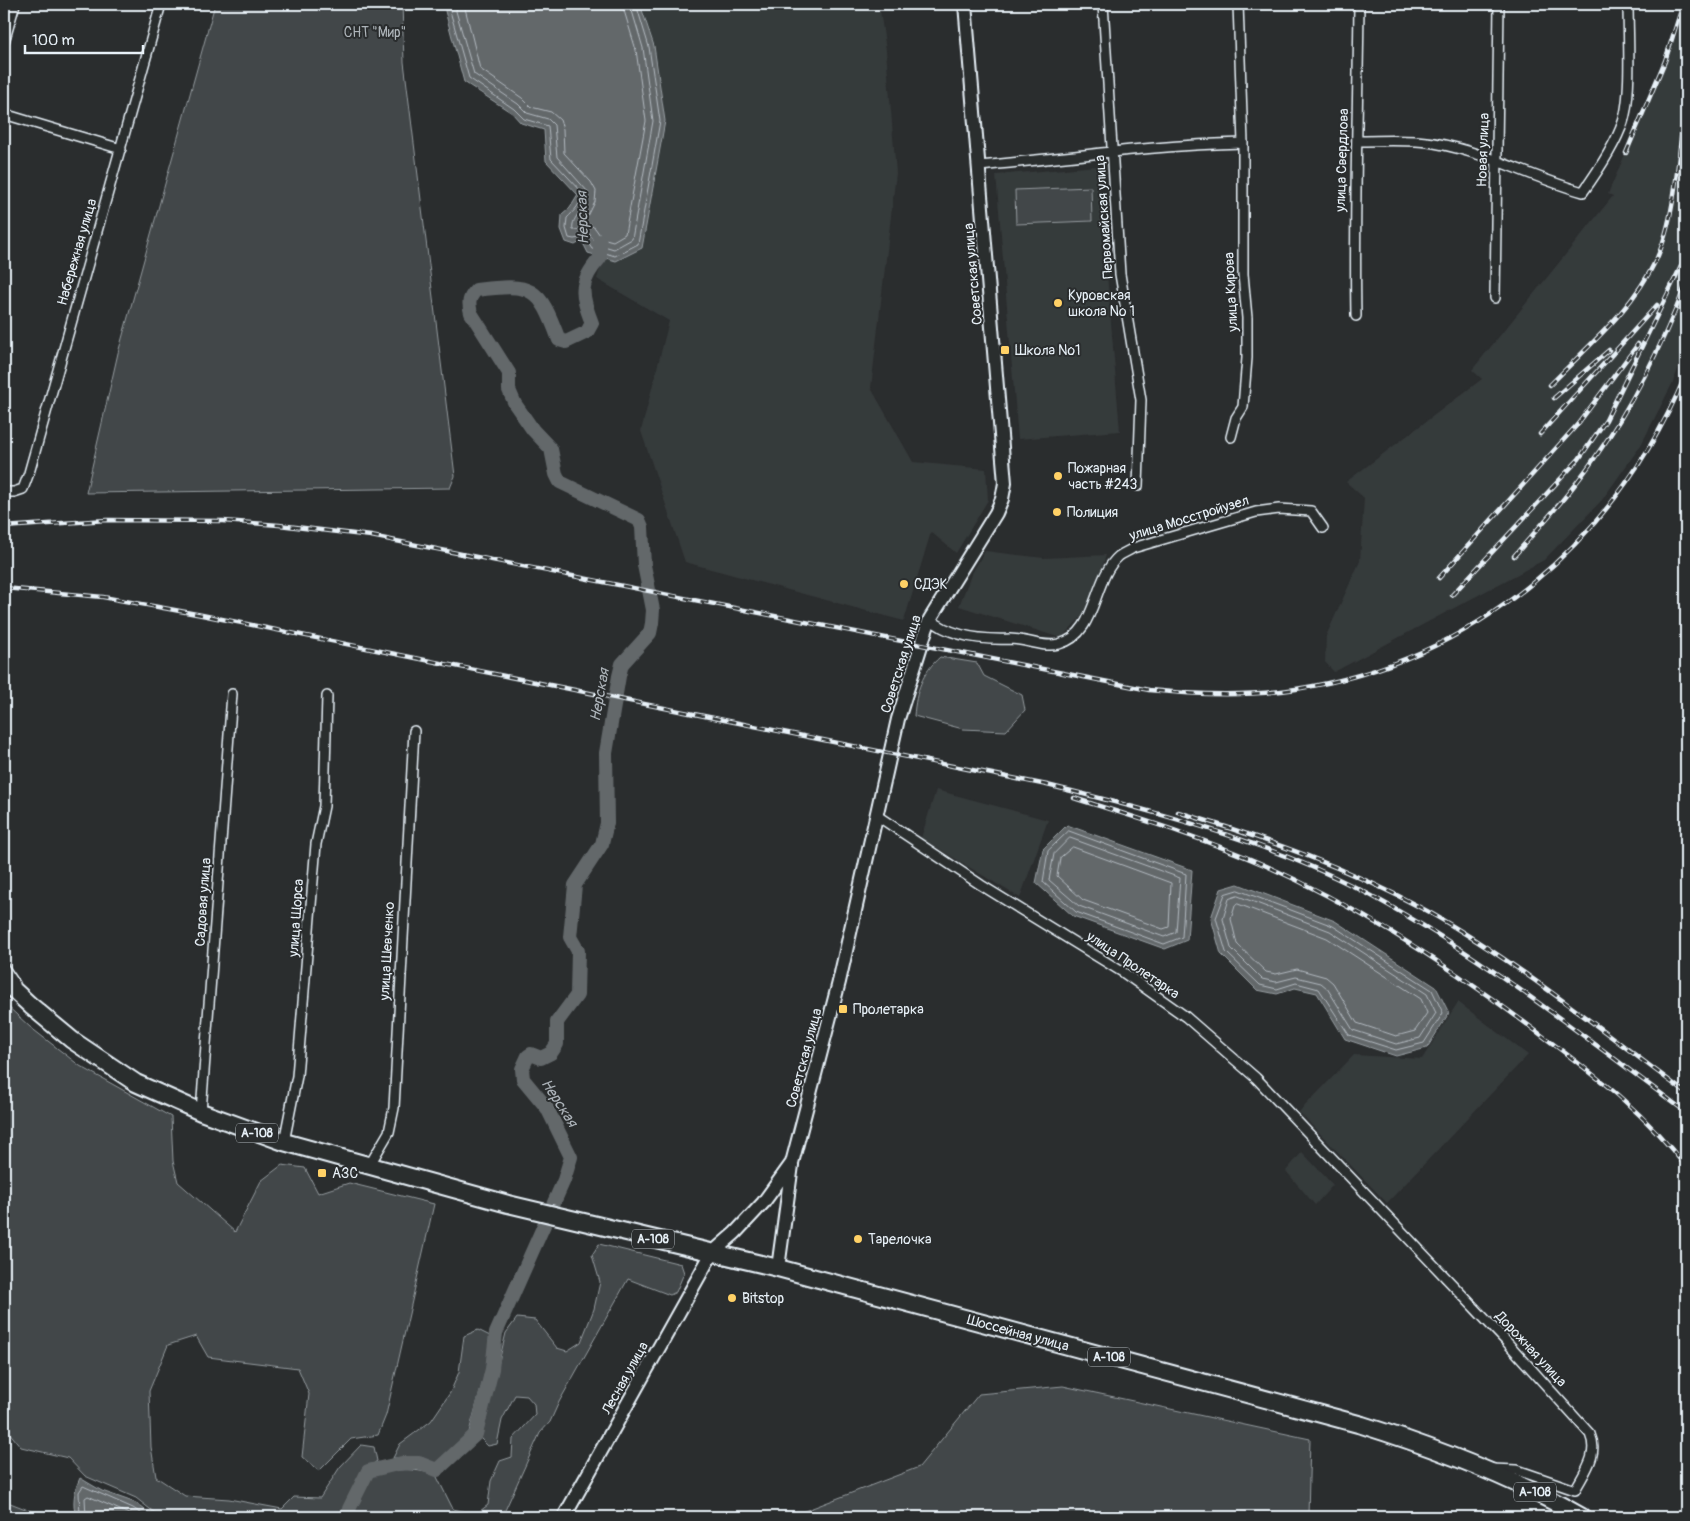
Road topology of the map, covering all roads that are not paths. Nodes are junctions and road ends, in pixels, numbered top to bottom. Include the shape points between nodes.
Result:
1 (15, 4) edge
2 (161, 4) edge
3 (965, 4) edge
4 (1103, 4) edge
5 (1238, 4) edge
6 (1359, 4) edge
7 (1499, 4) edge
8 (1628, 4) edge
9 (4, 42) edge
10 (4, 114) edge
11 (1358, 141) junction
12 (1243, 143) junction
13 (121, 149) junction
14 (1114, 153) junction
15 (1496, 160) junction
16 (978, 166) junction
17 (1495, 298) dead end
18 (1356, 316) dead end
19 (1231, 437) dead end
20 (1138, 486) dead end
21 (4, 492) edge
22 (1323, 528) dead end
23 (930, 619) junction
24 (232, 694) dead end
25 (327, 696) dead end
26 (414, 731) dead end
27 (876, 815) junction
28 (4, 968) edge
29 (4, 981) edge
30 (31, 1006) junction
31 (201, 1112) junction
32 (284, 1142) junction
33 (792, 1163) junction
34 (369, 1166) junction
35 (1345, 1174) joint
36 (712, 1253) junction
37 (778, 1268) junction
38 (1487, 1469) junction
39 (564, 1517) edge
40 (1582, 1517) edge

1 - 9 street
2 - 13 street, Набережная улица
3 - 16 street, Советская улица
4 - 14 street, Первомайская улица
5 - 12 street, улица Кирова
6 - 11 street, улица Свердлова
7 - 15 street, Новая улица
8 - 15 street via 1627,103 1623,123 1583,192 1548,182
10 - 13 street
11 - 15 street via 1434,143
11 - 18 street, улица Свердлова via 1354,226
12 - 14 street via 1175,145
12 - 19 street, улица Кирова via 1247,358 1243,407
13 - 21 street, Набережная улица via 29,473 23,488
14 - 16 street
14 - 20 street, Первомайская улица via 1120,274 1141,400
15 - 17 street, Новая улица
16 - 23 street, Советская улица via 1006,483 1002,500 986,532
22 - 23 street, улица Мосстройузел via 1311,511 1278,508 1133,548 1119,556 1110,568 1082,628 1059,644 1040,645 1023,640 968,636
23 - 27 street, Советская улица via 898,719
24 - 31 street, Садовая улица
25 - 32 street, улица Щорса via 324,806 316,844 297,1076
26 - 34 street, улица Шевченко via 394,1108 389,1132
27 - 33 street, Советская улица via 839,982
27 - 35 street, улица Пролетарка via 980,885 1124,973 1186,1017 1256,1078
28 - 30 street
29 - 30 highway, А-108
30 - 31 highway, А-108 via 72,1040 136,1083
31 - 32 highway, А-108
32 - 34 highway, А-108
33 - 36 street, Советская улица via 763,1203 735,1234
33 - 37 street
34 - 36 highway, Шоссейная улица / А-108 via 594,1226
35 - 38 street, Дорожная улица via 1511,1347 1590,1434 1595,1444 1594,1455 1575,1490 1517,1470
36 - 37 highway, Шоссейная улица / А-108
36 - 39 street, Лесная улица
37 - 38 highway, Шоссейная улица / А-108 via 1362,1425
38 - 40 highway, А-108

